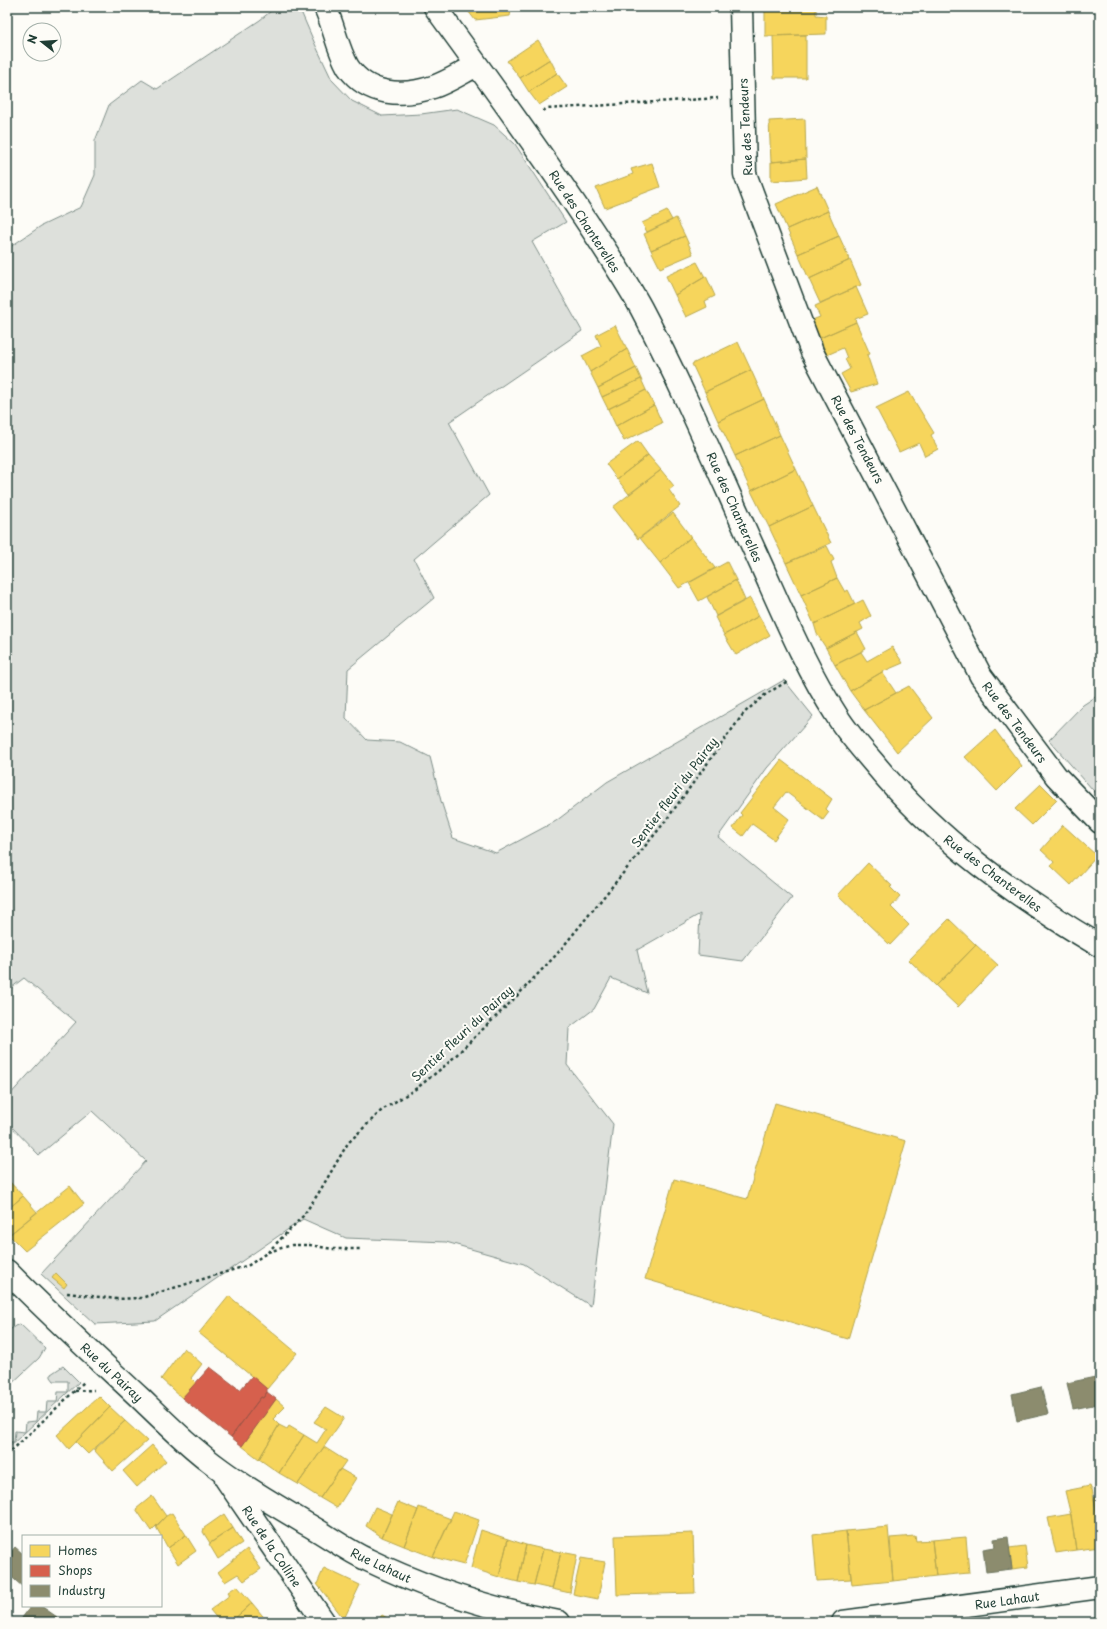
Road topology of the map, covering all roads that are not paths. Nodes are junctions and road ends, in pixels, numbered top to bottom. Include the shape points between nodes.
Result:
1 (325, 7) edge
2 (435, 7) edge
3 (741, 7) edge
4 (477, 65) junction
5 (1100, 822) edge
6 (1100, 946) edge
7 (7, 1271) edge
8 (220, 1469) junction
9 (288, 1512) junction
10 (281, 1558) junction
11 (1100, 1587) edge
12 (324, 1622) edge
13 (559, 1622) edge
14 (843, 1622) edge

1 - 4 street via 340,51 349,68 362,81 378,90 404,94 434,87
2 - 4 street, Rue des Chanterelles
3 - 5 street, Rue des Tendeurs via 745,174 812,352 981,676 1056,776
4 - 6 street, Rue des Chanterelles via 523,127 590,226 640,306 784,616 837,716 897,791 935,828 974,862 1011,889
7 - 8 street, Rue du Pairay via 162,1420
8 - 9 street, Rue Lahaut
8 - 10 street, Rue de la Colline
9 - 10 street via 271,1515 268,1523
9 - 13 street, Rue Lahaut via 360,1556 403,1576 476,1602
10 - 12 street, Rue de la Colline
11 - 14 street, Rue Lahaut

